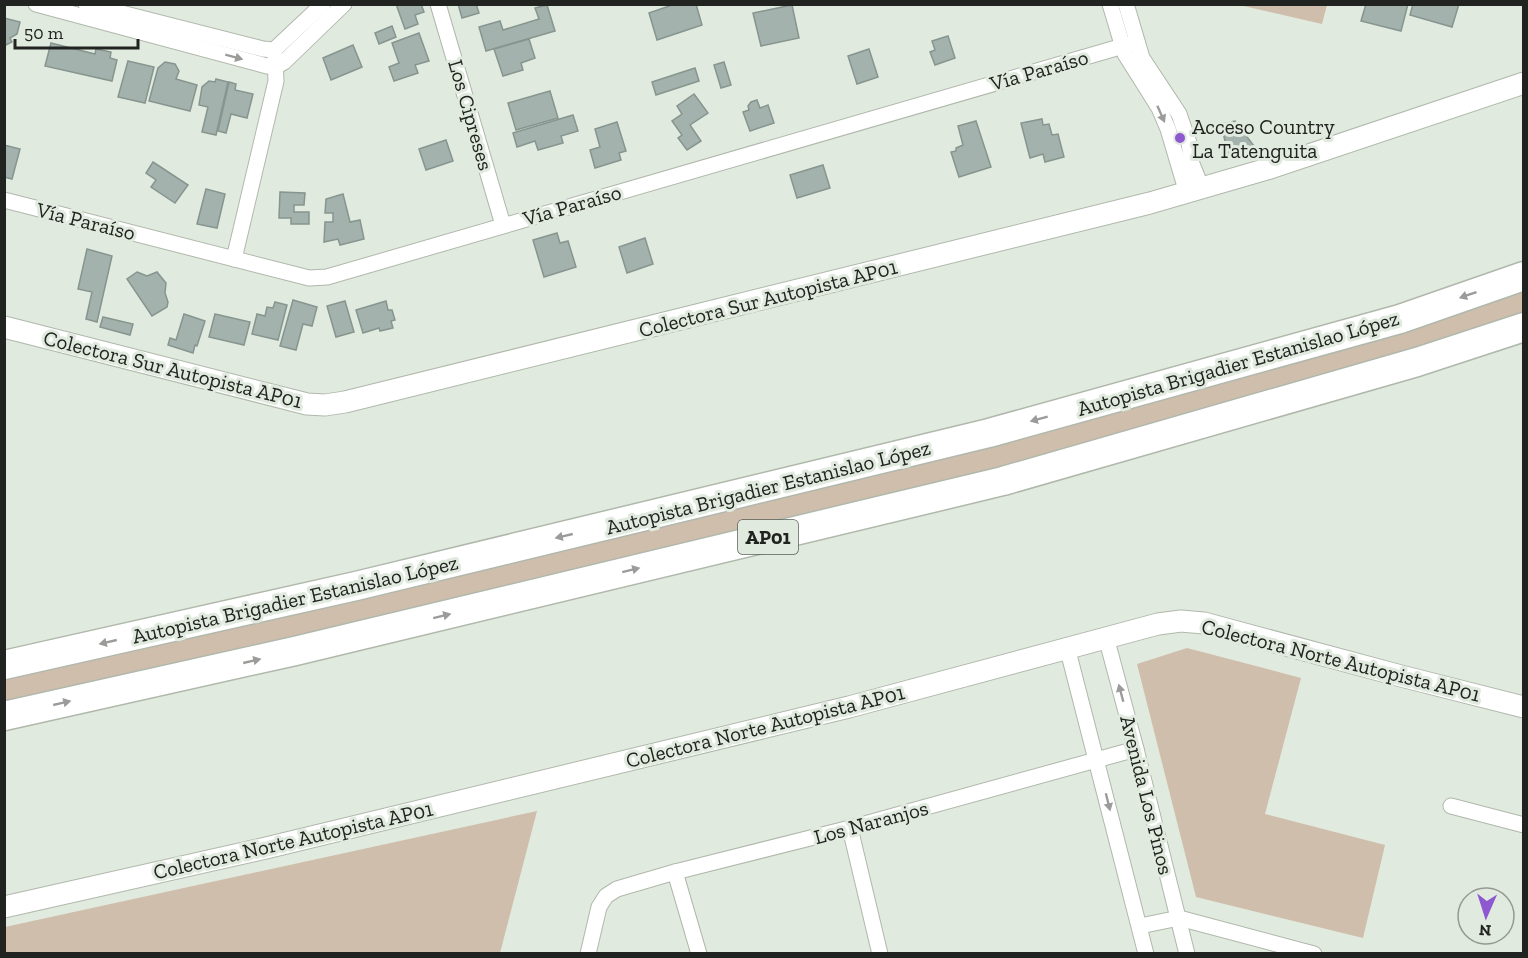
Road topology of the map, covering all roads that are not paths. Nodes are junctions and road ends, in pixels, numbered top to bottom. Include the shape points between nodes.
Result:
1 (36, 4) edge
2 (86, 4) edge
3 (323, 4) edge
4 (344, 4) edge
5 (438, 4) edge
6 (1110, 4) edge
7 (1126, 4) edge
8 (1130, 44) junction
9 (274, 50) junction
10 (277, 66) junction
11 (1524, 83) edge
12 (1194, 191) junction
13 (4, 200) edge
14 (503, 225) junction
15 (234, 259) junction
16 (1524, 276) edge
17 (4, 327) edge
18 (1524, 327) edge
19 (1106, 637) junction
20 (1067, 647) junction
21 (4, 665) edge
22 (1524, 707) edge
23 (4, 716) edge
24 (1136, 749) junction
25 (1097, 761) junction
26 (1451, 806) dead end
27 (1524, 825) edge
28 (850, 828) junction
29 (675, 872) junction
30 (4, 907) edge
31 (1179, 918) junction
32 (1140, 926) junction
33 (588, 954) edge
34 (699, 954) edge
35 (880, 954) edge
36 (1146, 954) edge
37 (1187, 954) edge
38 (1314, 954) edge

1 -> 10 street
2 - 9 street
3 - 9 street
4 - 10 street
5 - 14 street, Los Cipreses
6 - 8 street
7 - 8 street
8 - 12 street via 1179,114 1189,143
8 - 14 street, Vía Paraíso
9 - 10 street
10 - 15 street
11 - 12 main road, Colectora Sur Autopista AP01
12 - 17 main road, Colectora Sur Autopista AP01 via 325,405 307,404
13 - 15 street, Vía Paraíso
14 - 15 street, Vía Paraíso via 327,277 309,278
16 -> 21 highway, Autopista Brigadier Estanislao López / AP01 via 1400,319 989,433 356,586
23 -> 18 highway, AP01 via 295,651 1003,481
19 - 20 main road, Colectora Norte Autopista AP01
19 - 22 main road, Colectora Norte Autopista AP01 via 1158,624 1204,623
24 -> 19 street, Avenida Los Pinos
20 - 25 street, Avenida Los Pinos
20 - 30 main road, Colectora Norte Autopista AP01 via 849,707
24 - 25 street, Los Naranjos
24 - 31 street, Avenida Los Pinos
25 - 28 street, Los Naranjos
25 -> 32 street, Avenida Los Pinos
26 - 27 street
28 - 29 street, Los Naranjos
28 - 35 street
29 - 33 street, Los Naranjos via 606,896 599,907
29 - 34 street
31 - 32 street
31 - 37 street, Avenida Los Pinos
31 - 38 street
32 - 36 street, Avenida Los Pinos

